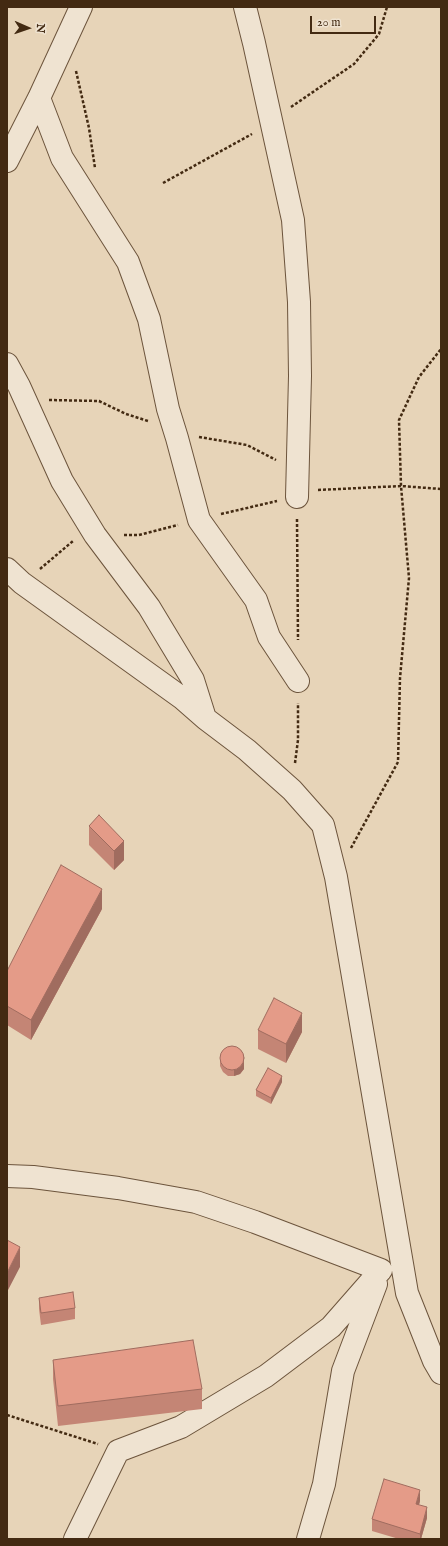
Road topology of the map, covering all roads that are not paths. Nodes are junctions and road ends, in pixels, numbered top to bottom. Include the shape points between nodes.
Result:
1 (81, 7) edge
2 (245, 7) edge
3 (39, 98) junction
4 (7, 161) edge
5 (7, 364) edge
6 (297, 497) dead end
7 (7, 570) edge
8 (298, 681) dead end
9 (206, 719) junction
10 (7, 1176) edge
11 (381, 1270) junction
12 (441, 1373) edge
13 (75, 1539) edge
14 (308, 1539) edge

1 - 3 street
2 - 6 street via 293,220 299,302
3 - 4 street
3 - 8 street via 62,158 128,262 149,319 168,408 199,520 256,600 269,637
5 - 9 street via 20,386 62,481 95,535 149,607 194,680
7 - 9 street via 182,698
9 - 12 street via 247,750 286,785 323,826 336,877 407,1293
10 - 11 street via 118,1188 196,1202
11 - 13 street via 331,1327 266,1376 181,1427 118,1451
11 - 14 street via 343,1371 324,1484

